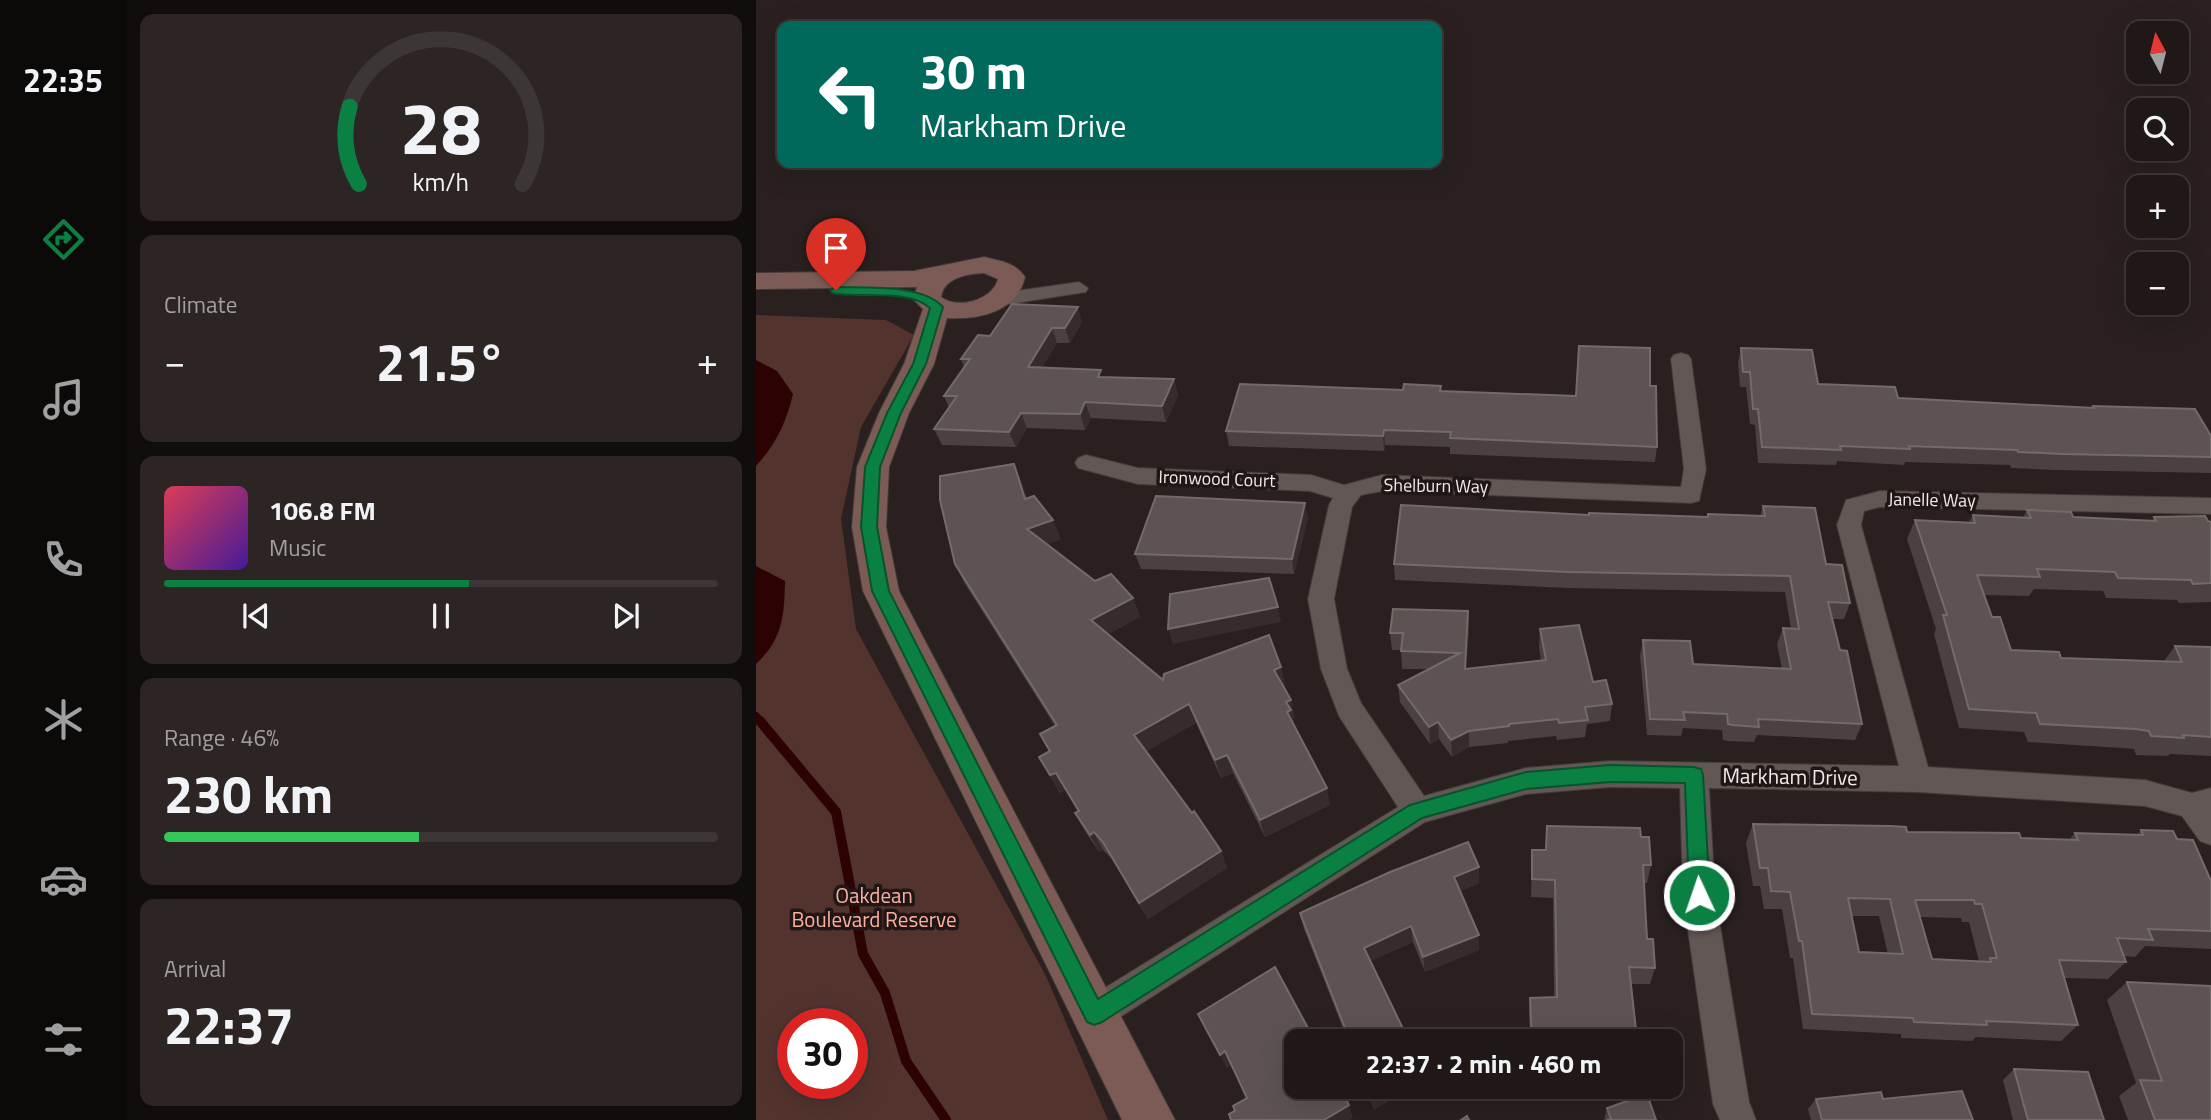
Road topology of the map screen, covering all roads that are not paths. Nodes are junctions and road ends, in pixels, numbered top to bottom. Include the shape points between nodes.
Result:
1 (942, 276) junction
2 (1012, 278) junction
3 (756, 281) edge
4 (756, 290) edge
5 (932, 303) junction
6 (988, 304) junction
7 (1681, 359) dead end
8 (919, 364) junction
9 (1086, 463) dead end
10 (1349, 495) junction
11 (2211, 506) edge
12 (1694, 775) junction
13 (1917, 779) junction
14 (2202, 803) edge
15 (1417, 811) junction
16 (2211, 831) edge
17 (1094, 1014) junction
18 (1149, 1120) edge
19 (1738, 1120) edge

1 - 2 street via 984,265 1003,269
1 - 3 street
1 - 5 street via 929,287
2 - 6 street via 1009,289
2 - 6 street via 1079,288
4 - 5 street via 887,292
5 - 6 street via 954,311
5 - 8 street
6 - 8 street
7 - 10 street, Shelburn Way via 1695,469 1691,495 1382,483 1353,489
8 - 17 street via 873,467 869,527 881,591
9 - 10 street, Ironwood Court via 1138,476 1311,483
10 - 15 street via 1341,505 1321,599 1334,669 1349,708
11 - 13 street, Janelle Way via 1880,499 1854,506 1849,525
12 - 13 street, Markham Drive
12 - 15 street, Markham Drive via 1610,774 1526,781
12 - 19 street via 1699,895 1731,1104
13 - 14 street, Markham Drive via 2145,793
14 - 16 street
15 - 17 street, Markham Drive
17 - 18 street

